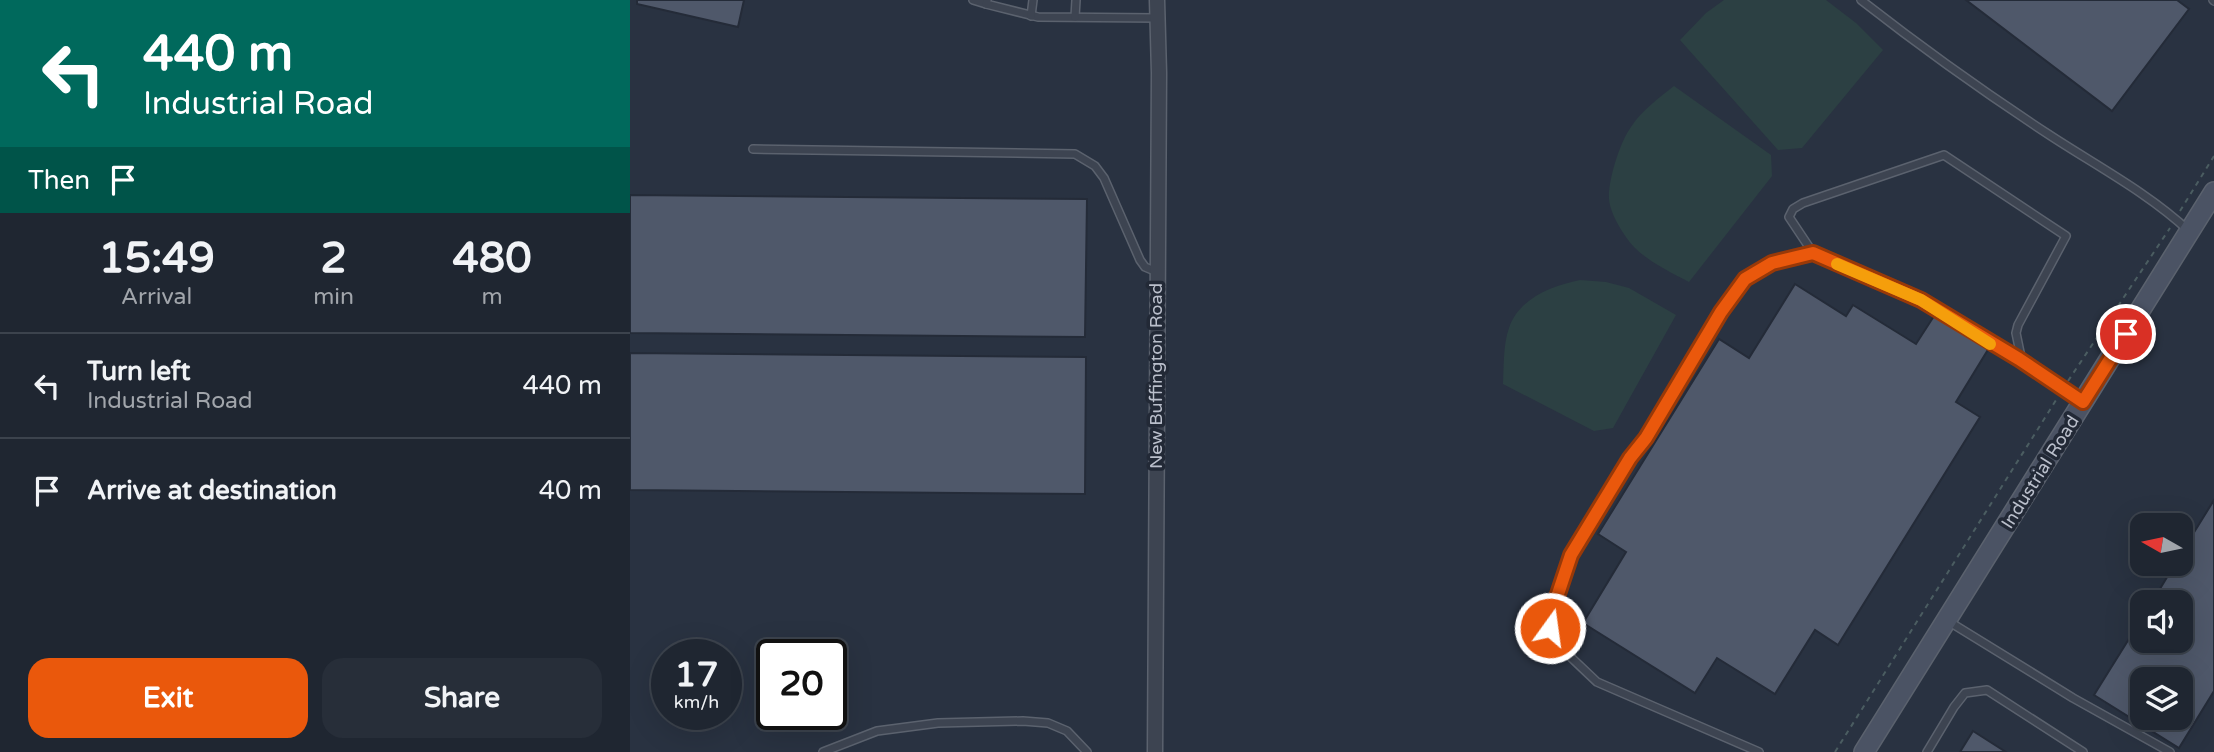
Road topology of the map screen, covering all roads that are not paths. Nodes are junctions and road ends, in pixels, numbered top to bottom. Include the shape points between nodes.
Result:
1 (973, 0) edge
2 (1033, 0) edge
3 (1076, 0) edge
4 (1157, 0) edge
5 (1861, 0) edge
6 (987, 2) edge
7 (1031, 16) junction
8 (1076, 17) junction
9 (1157, 18) junction
10 (753, 149) dead end
11 (2214, 192) edge
12 (2183, 225) junction
13 (1813, 253) junction
14 (1157, 272) junction
15 (2022, 362) junction
16 (2083, 402) junction
17 (1947, 620) junction
18 (824, 752) edge
19 (1087, 752) edge
20 (1155, 752) edge
21 (1759, 752) edge
22 (1864, 752) edge
23 (1927, 752) edge
24 (2083, 752) edge
25 (2170, 752) edge

1 - 6 lane
2 - 7 lane
3 - 8 lane
4 - 9 street, New Buffington Road
5 - 12 lane via 1926,50
6 - 7 lane
7 - 8 lane
8 - 9 lane
9 - 14 street, New Buffington Road
10 - 14 lane via 1075,154 1095,166 1104,178 1140,260
11 - 12 main road, Industrial Road
12 - 16 main road, Industrial Road
13 - 15 lane via 1921,300
13 - 15 lane via 1789,217 1793,209 1944,155 2066,236 2018,325
13 - 21 lane via 1772,263 1745,279 1721,312 1571,555 1550,628 1557,644 1597,682
14 - 20 street, New Buffington Road
15 - 16 lane
16 - 17 main road, Industrial Road
17 - 22 main road, Industrial Road
17 - 25 lane
18 - 19 lane via 877,731 1023,720 1067,731
23 - 24 lane via 1965,693 1987,690

